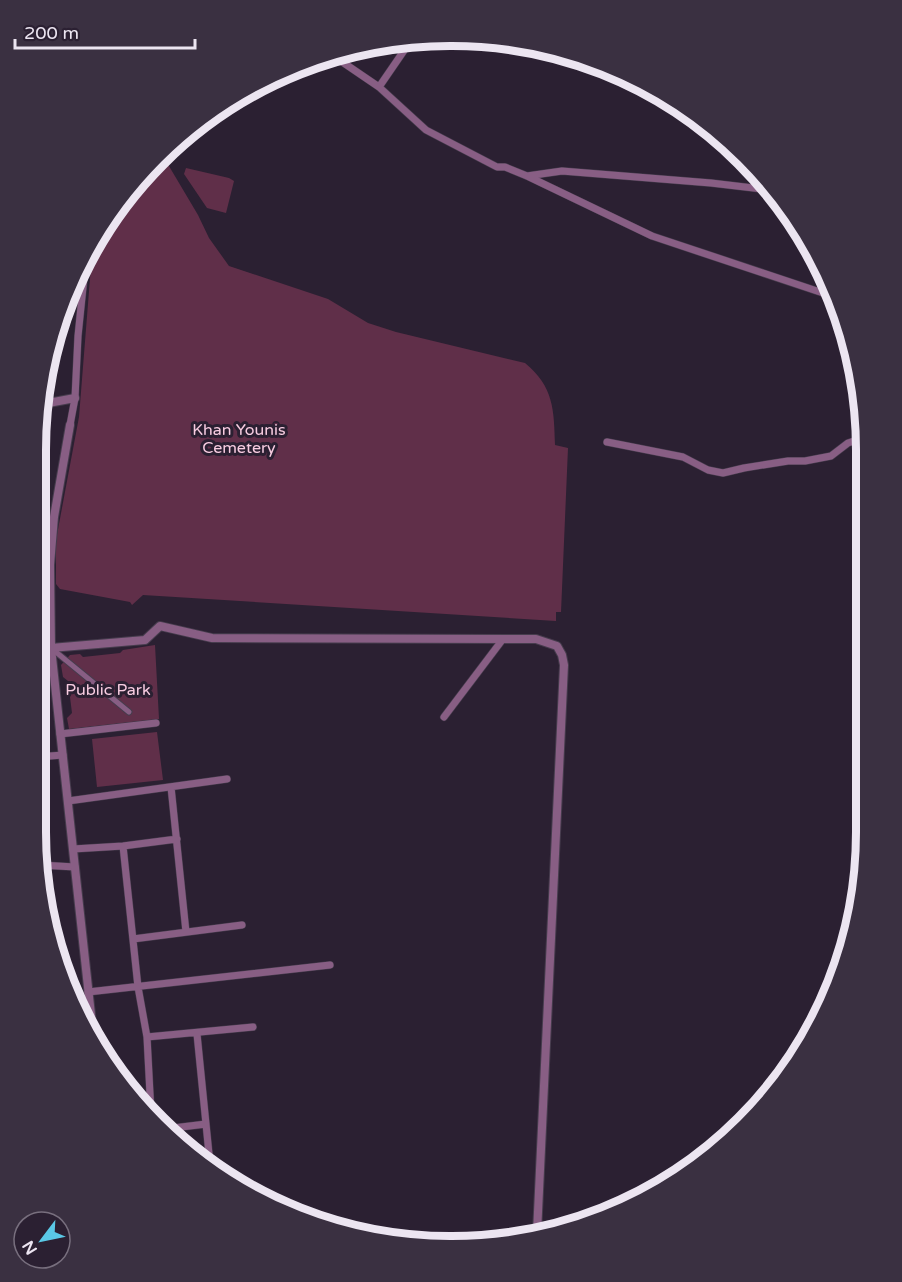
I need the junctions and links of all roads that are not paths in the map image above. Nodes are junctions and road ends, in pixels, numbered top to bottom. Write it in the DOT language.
graph roads {
  1 [pos="405,49"];
  2 [pos="341,61"];
  3 [pos="379,87"];
  4 [pos="527,176"];
  5 [pos="759,189"];
  6 [pos="84,282"];
  7 [pos="824,294"];
  8 [pos="75,398"];
  9 [pos="49,403"];
  10 [pos="70,425"];
  11 [pos="856,440"];
  12 [pos="607,442"];
  13 [pos="503,639"];
  14 [pos="46,648"];
  15 [pos="51,648"];
  16 [pos="129,712"];
  17 [pos="444,717"];
  18 [pos="156,723"];
  19 [pos="60,734"];
  20 [pos="63,755"];
  21 [pos="46,756"];
  22 [pos="227,779"];
  23 [pos="171,787"];
  24 [pos="68,801"];
  25 [pos="177,839"];
  26 [pos="123,846"];
  27 [pos="73,849"];
  28 [pos="48,865"];
  29 [pos="75,867"];
  30 [pos="242,925"];
  31 [pos="186,932"];
  32 [pos="133,939"];
  33 [pos="330,965"];
  34 [pos="138,987"];
  35 [pos="88,992"];
  36 [pos="91,1015"];
  37 [pos="253,1027"];
  38 [pos="197,1034"];
  39 [pos="147,1037"];
  40 [pos="150,1102"];
  41 [pos="206,1124"];
  42 [pos="176,1128"];
  43 [pos="209,1155"];
  44 [pos="537,1226"];
  1 -- 3 [label="street"];
  2 -- 3 [label="street"];
  3 -- 4 [label="street"];
  4 -- 5 [label="street"];
  4 -- 7 [label="street"];
  6 -- 8 [label="street"];
  8 -- 9 [label="street"];
  8 -- 10 [label="street"];
  10 -- 15 [label="street"];
  11 -- 12 [label="street"];
  13 -- 15 [label="street"];
  13 -- 17 [label="street"];
  13 -- 44 [label="street"];
  14 -- 15 [label="street"];
  15 -- 16 [label="street"];
  15 -- 19 [label="street"];
  18 -- 19 [label="street"];
  19 -- 20 [label="street"];
  20 -- 21 [label="street"];
  20 -- 24 [label="street"];
  22 -- 23 [label="street"];
  23 -- 24 [label="street"];
  23 -- 25 [label="street"];
  24 -- 27 [label="street"];
  25 -- 26 [label="street"];
  25 -- 31 [label="street"];
  26 -- 27 [label="street"];
  26 -- 32 [label="street"];
  27 -- 29 [label="street"];
  28 -- 29 [label="street"];
  29 -- 35 [label="street"];
  30 -- 31 [label="street"];
  31 -- 32 [label="street"];
  32 -- 34 [label="street"];
  33 -- 34 [label="street"];
  34 -- 35 [label="street"];
  34 -- 39 [label="street"];
  35 -- 36 [label="street"];
  37 -- 38 [label="street"];
  38 -- 39 [label="street"];
  38 -- 41 [label="street"];
  39 -- 40 [label="street"];
  41 -- 42 [label="street"];
  41 -- 43 [label="street"];
}
